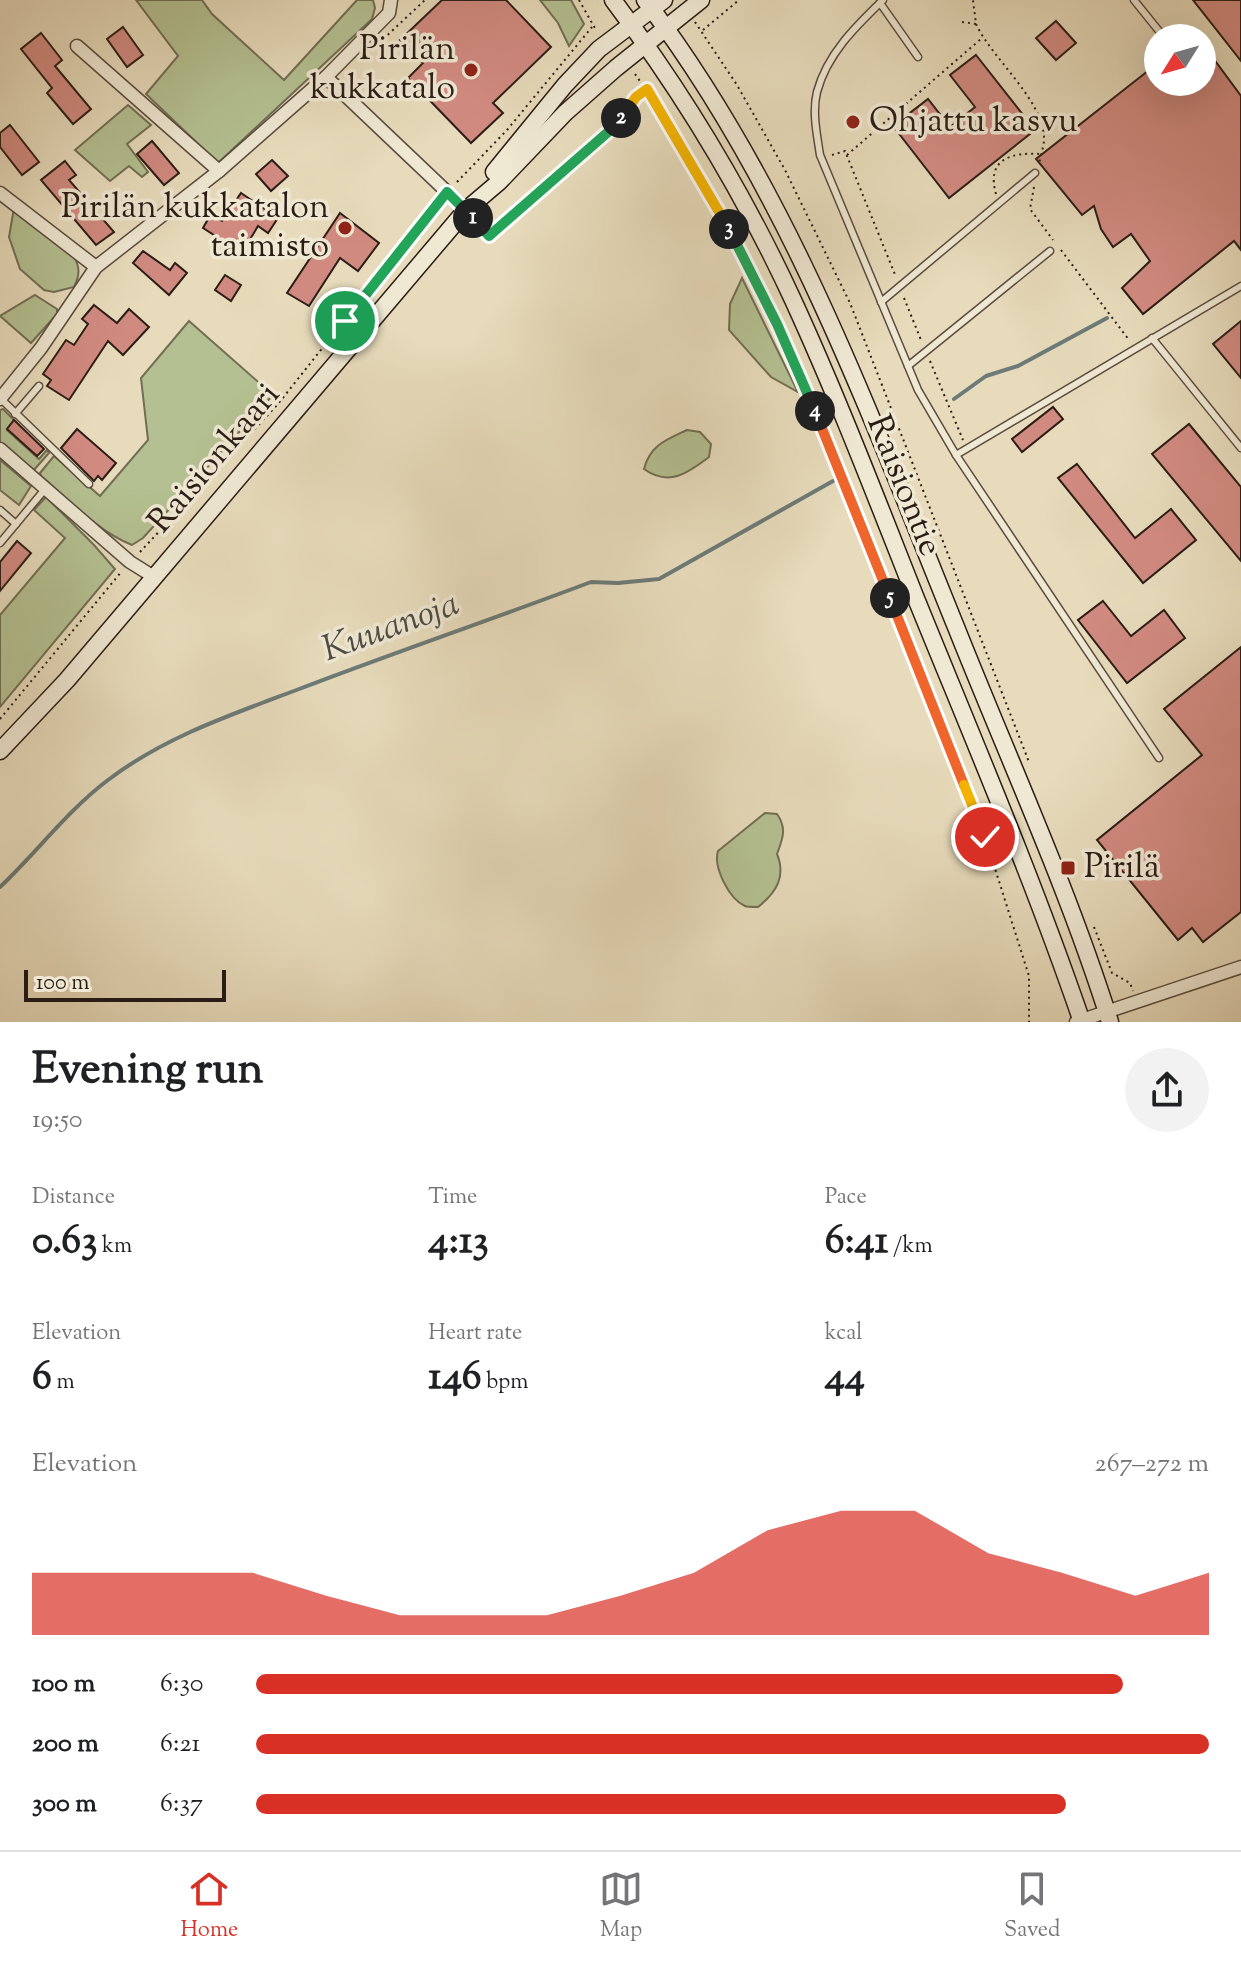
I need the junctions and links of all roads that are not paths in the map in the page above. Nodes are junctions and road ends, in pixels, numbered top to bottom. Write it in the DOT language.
graph roads {
  1 [pos="391,0"];
  2 [pos="613,0"];
  3 [pos="701,0"];
  4 [pos="1134,0"];
  5 [pos="882,1"];
  6 [pos="654,3"];
  7 [pos="631,24"];
  8 [pos="1153,24"];
  9 [pos="667,29"];
  10 [pos="646,44"];
  11 [pos="77,46"];
  12 [pos="918,57"];
  13 [pos="326,77"];
  14 [pos="627,122"];
  15 [pos="219,171"];
  16 [pos="1036,172"];
  17 [pos="0,193"];
  18 [pos="470,207"];
  19 [pos="1050,251"];
  20 [pos="96,267"];
  21 [pos="1241,286"];
  22 [pos="881,302"];
  23 [pos="1152,338"];
  24 [pos="908,366"];
  25 [pos="39,386"];
  26 [pos="0,398"];
  27 [pos="15,414"];
  28 [pos="1241,448"];
  29 [pos="0,449"];
  30 [pos="956,455"];
  31 [pos="89,484"];
  32 [pos="46,488"];
  33 [pos="0,510"];
  34 [pos="16,524"];
  35 [pos="0,543"];
  36 [pos="154,577"];
  37 [pos="0,751"];
  38 [pos="1159,758"];
  39 [pos="1241,967"];
  40 [pos="1108,1017"];
  41 [pos="1080,1021"];
  1 -- 13 [label="street"];
  2 -- 7 [label="main road, Raisiontie"];
  3 -- 9 [label="main road, Raisionkaari"];
  4 -- 8 [label="lane"];
  5 -- 12 [label="lane"];
  5 -- 22 [label="lane"];
  6 -- 7 [label="main road, Raisionkaari"];
  6 -- 9 [label="main road, Raisiontie"];
  7 -- 10 [label="main road, Raisiontie"];
  7 -- 18 [label="main road, Raisionkaari"];
  9 -- 10 [label="main road, Raisionkaari"];
  9 -- 40 [label="main road, Raisiontie"];
  10 -- 18 [label="main road, Raisionkaari"];
  10 -- 41 [label="main road, Raisiontie"];
  11 -- 15 [label="street"];
  13 -- 15 [label="street"];
  13 -- 18 [label="street"];
  14 -- 18 [label="lane"];
  15 -- 20 [label="street"];
  16 -- 22 [label="lane"];
  17 -- 20 [label="street"];
  18 -- 36 [label="main road, Raisionkaari"];
  19 -- 24 [label="lane"];
  20 -- 26 [label="street"];
  21 -- 23 [label="lane"];
  22 -- 24 [label="lane"];
  23 -- 28 [label="lane"];
  23 -- 30 [label="lane"];
  24 -- 30 [label="lane"];
  25 -- 27 [label="lane"];
  26 -- 27 [label="lane"];
  27 -- 31 [label="lane"];
  29 -- 32 [label="street"];
  30 -- 38 [label="lane"];
  32 -- 34 [label="lane"];
  32 -- 36 [label="street"];
  33 -- 34 [label="lane"];
  34 -- 35 [label="lane"];
  36 -- 37 [label="main road, Raisionkaari"];
  39 -- 40 [label="street"];
  40 -- 41 [label="street"];
}
